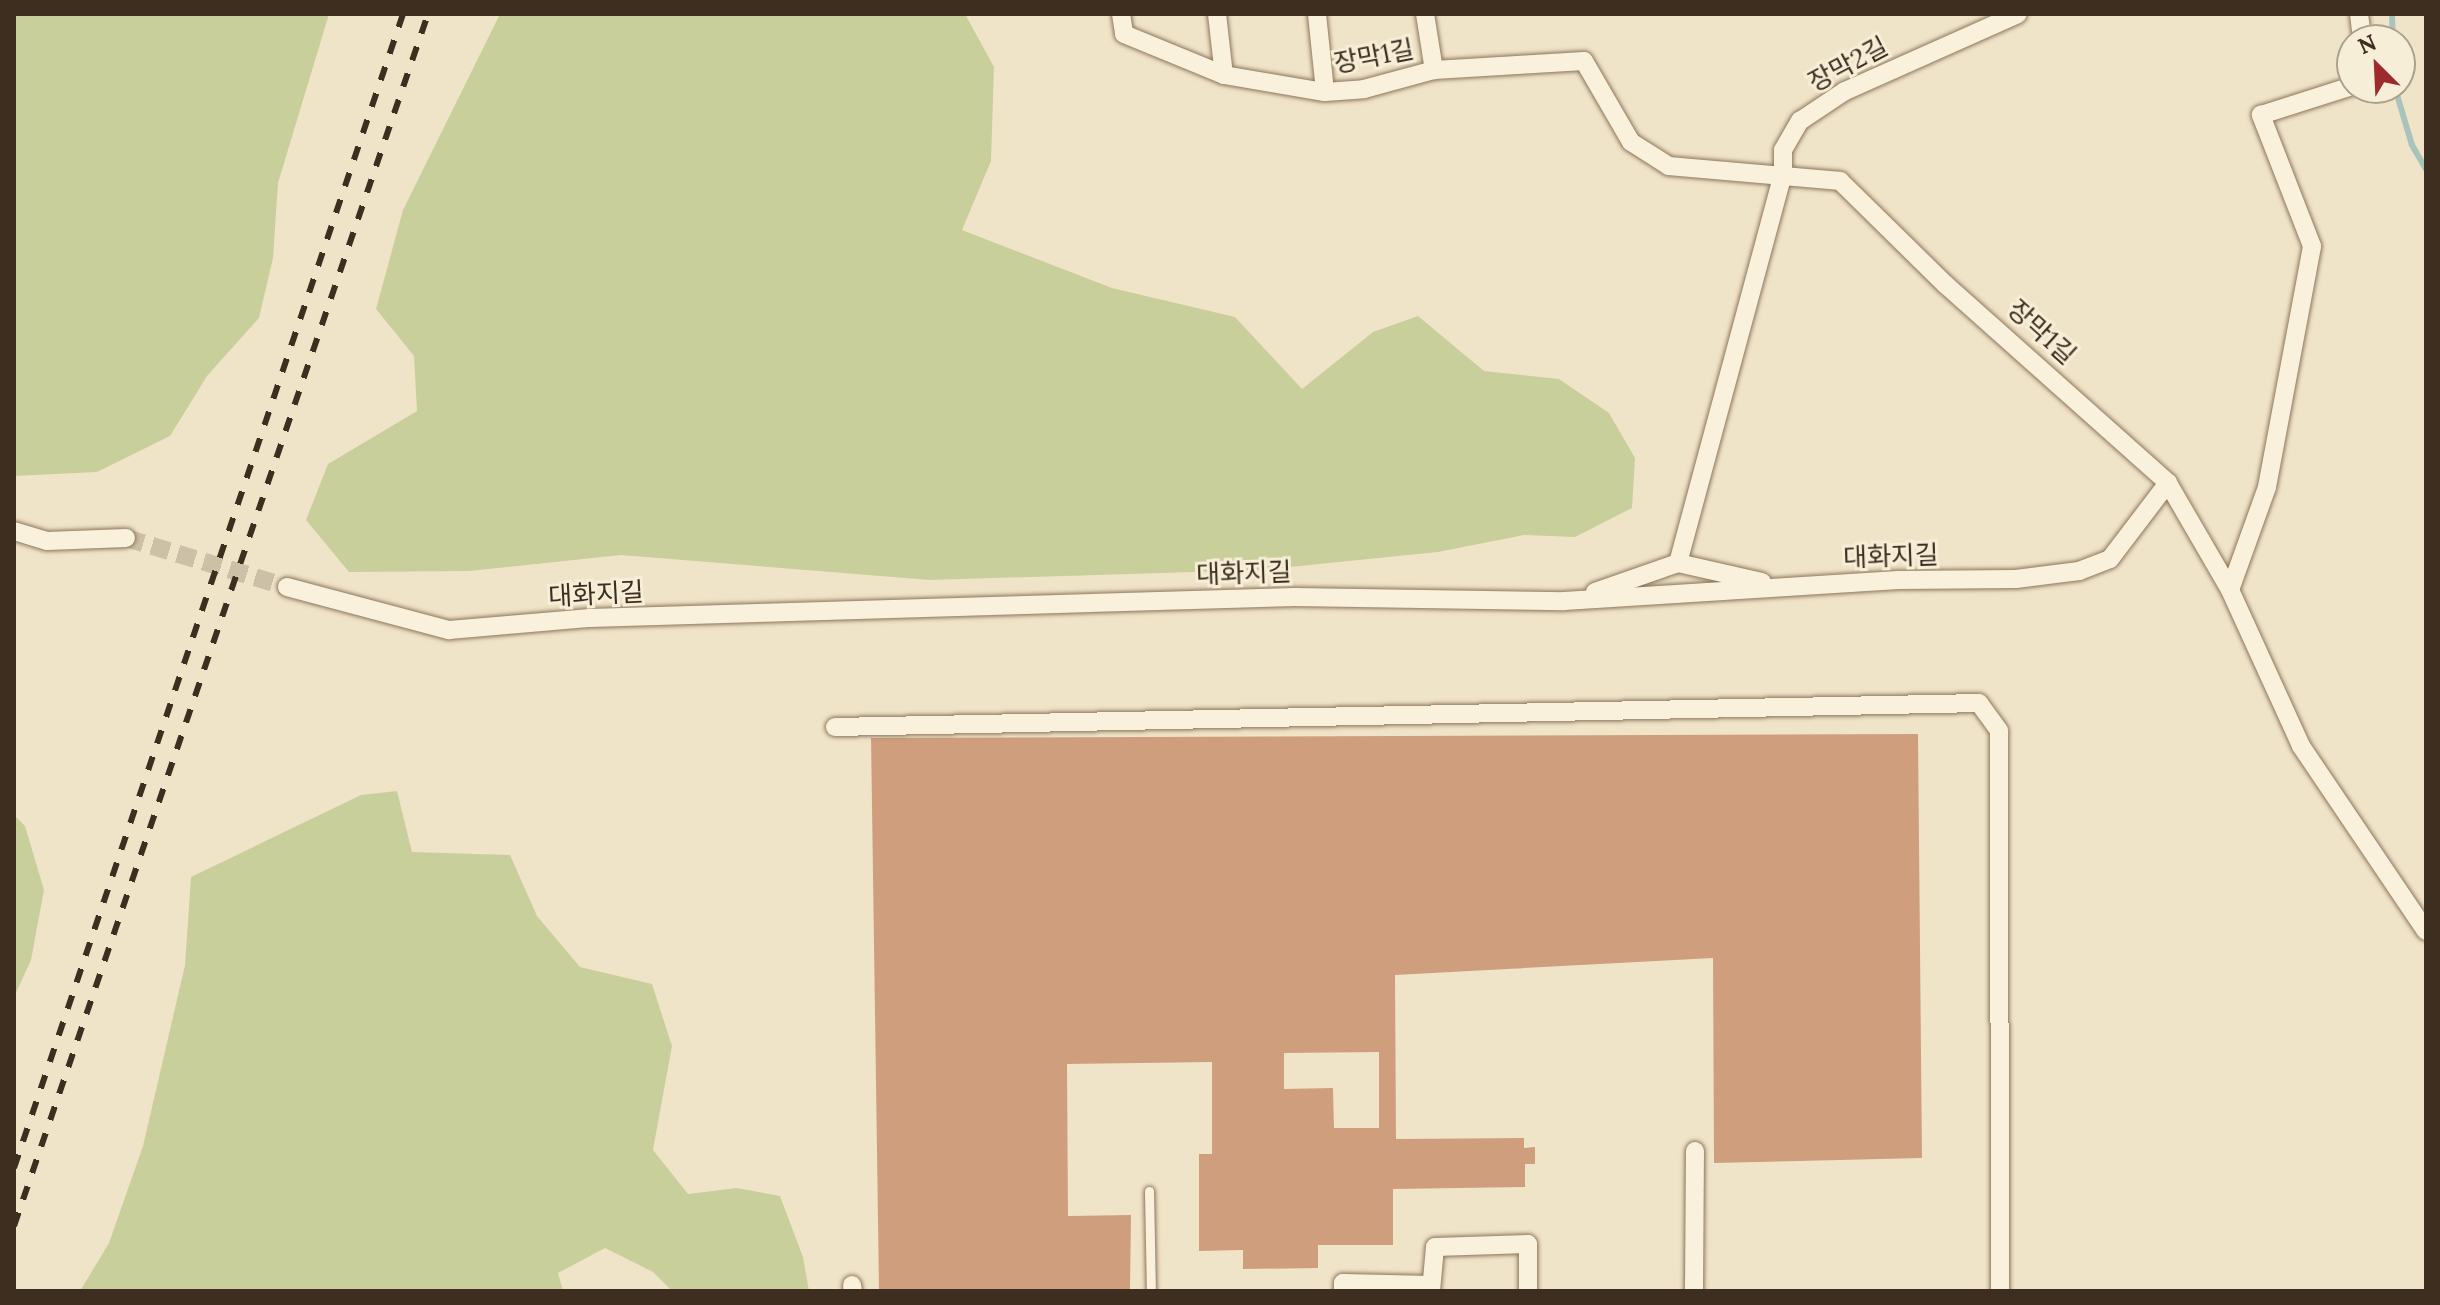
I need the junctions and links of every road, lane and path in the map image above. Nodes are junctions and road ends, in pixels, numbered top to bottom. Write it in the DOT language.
graph roads {
  1 [pos="1121,14"];
  2 [pos="1217,14"];
  3 [pos="1317,14"];
  4 [pos="2018,14"];
  5 [pos="1426,16"];
  6 [pos="1434,70"];
  7 [pos="1224,75"];
  8 [pos="2336,91"];
  9 [pos="1325,92"];
  10 [pos="1783,173"];
  11 [pos="2168,483"];
  12 [pos="14,531"];
  13 [pos="126,538"];
  14 [pos="1678,563"];
  15 [pos="287,587"];
  16 [pos="1780,587"];
  17 [pos="2230,590"];
  18 [pos="1564,601"];
  19 [pos="835,727"];
  20 [pos="2426,931"];
  21 [pos="1695,1151"];
  22 [pos="1149,1191"];
  23 [pos="1431,1288"];
  24 [pos="1151,1291"];
  25 [pos="1343,1291"];
  26 [pos="1528,1291"];
  27 [pos="1694,1291"];
  28 [pos="2000,1291"];
  1 -- 7 [label="street, 장막1길"];
  2 -- 7 [label="street"];
  3 -- 9 [label="street, 장막1길"];
  4 -- 10 [label="street, 장막2길"];
  5 -- 6 [label="street, 장막1길"];
  6 -- 9 [label="street, 장막1길"];
  6 -- 10 [label="street, 장막1길"];
  7 -- 9 [label="street, 장막1길"];
  8 -- 17 [label="street"];
  10 -- 11 [label="street, 장막1길"];
  10 -- 14 [label="street, 장막2길"];
  11 -- 16 [label="street, 대화지길"];
  11 -- 17 [label="street, 장막1길"];
  12 -- 13 [label="street"];
  14 -- 16 [label="street"];
  14 -- 18 [label="street"];
  15 -- 18 [label="street, 대화지길"];
  16 -- 18 [label="street, 대화지길"];
  17 -- 20 [label="street, 장막1길"];
  19 -- 28 [label="street"];
  21 -- 27 [label="street"];
  22 -- 24 [label="lane"];
  23 -- 25 [label="street"];
  23 -- 26 [label="street"];
}
